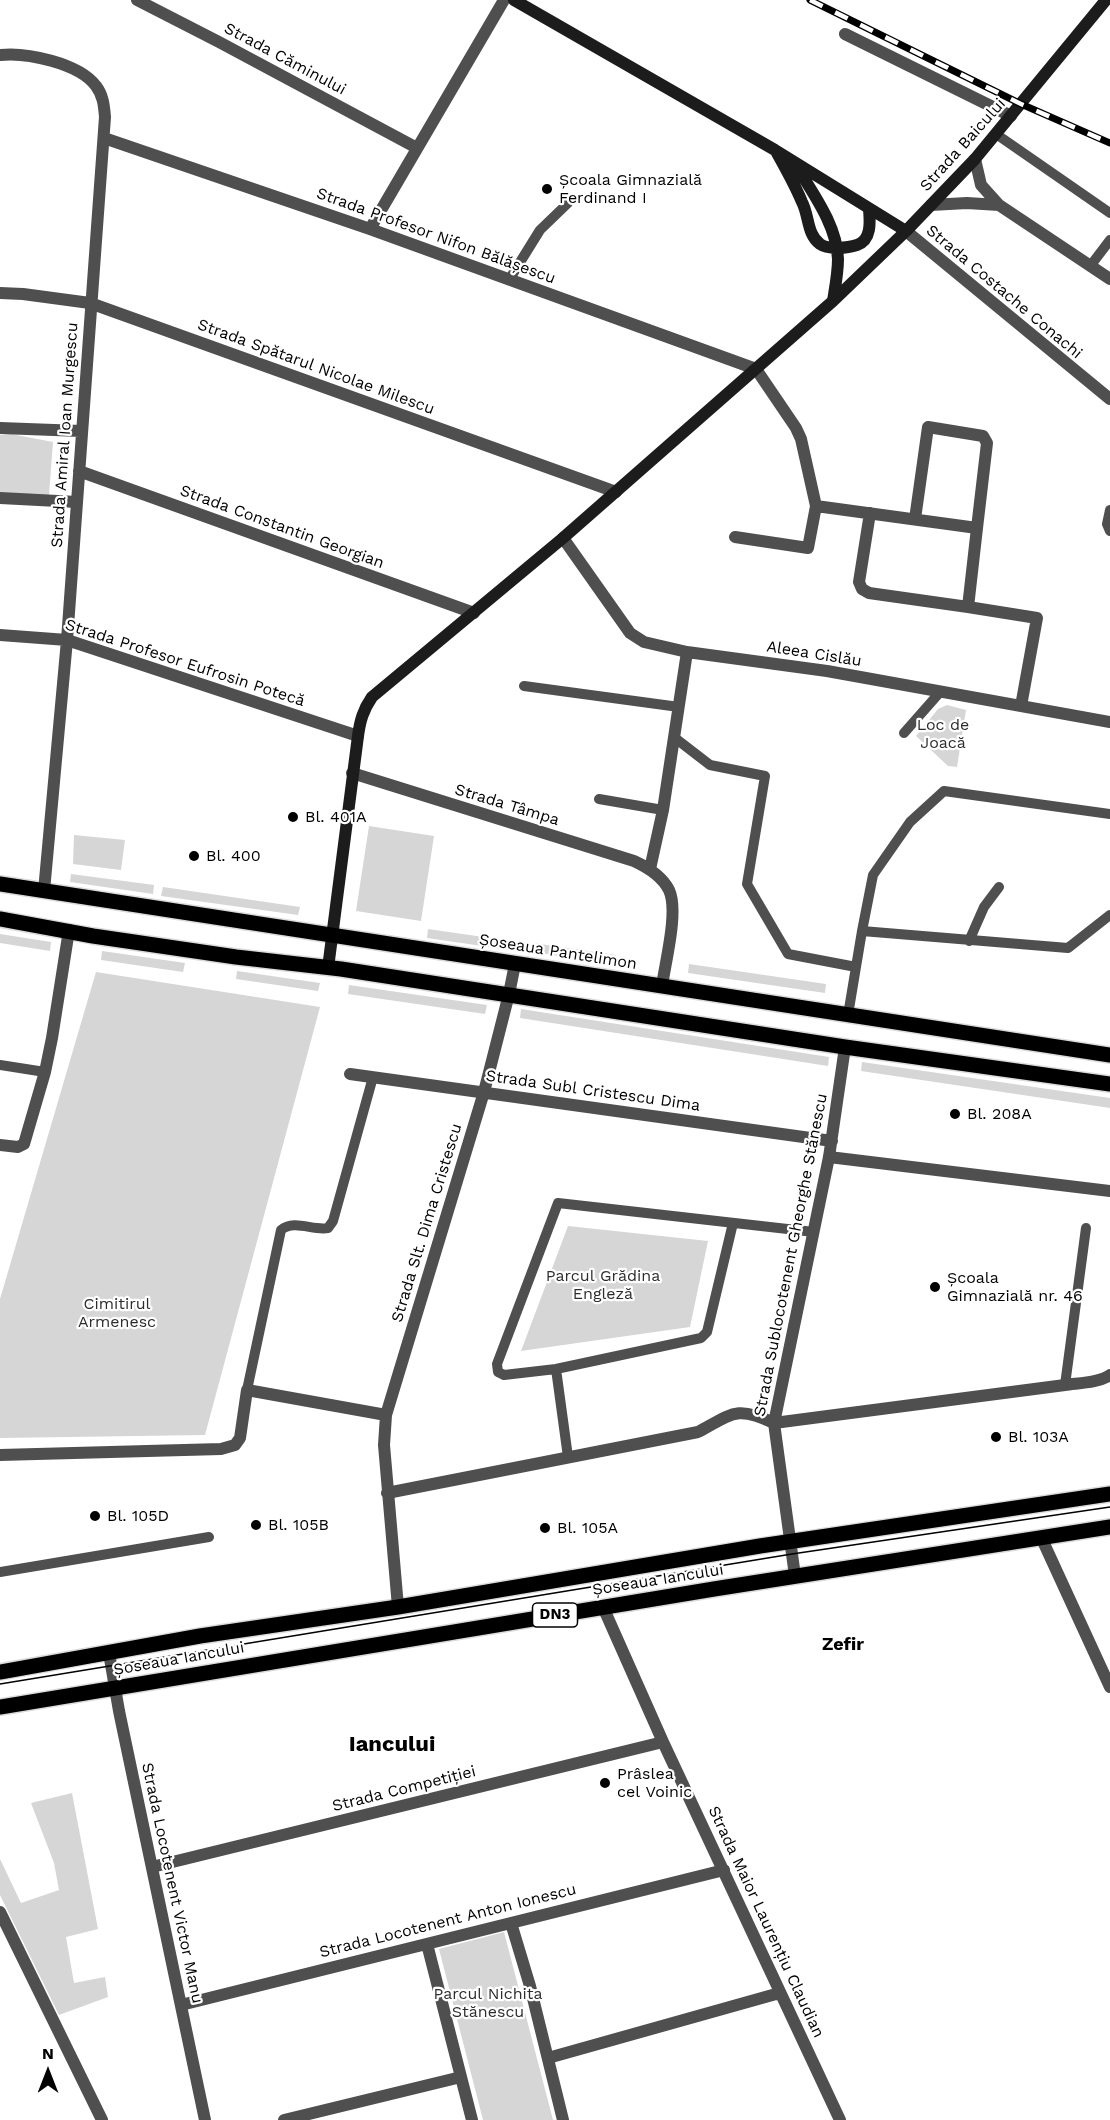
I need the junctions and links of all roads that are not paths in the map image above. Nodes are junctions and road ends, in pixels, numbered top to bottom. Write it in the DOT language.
graph roads {
  1 [pos="137,0"];
  2 [pos="504,0"];
  3 [pos="514,0"];
  4 [pos="1105,2"];
  5 [pos="845,34"];
  6 [pos="0,55"];
  7 [pos="1011,116"];
  8 [pos="996,134"];
  9 [pos="104,138"];
  10 [pos="417,148"];
  11 [pos="775,150"];
  12 [pos="975,159"];
  13 [pos="795,164"];
  14 [pos="568,203"];
  15 [pos="931,205"];
  16 [pos="999,205"];
  17 [pos="869,209"];
  18 [pos="1110,213"];
  19 [pos="369,229"];
  20 [pos="906,231"];
  21 [pos="1110,240"];
  22 [pos="837,247"];
  23 [pos="1091,265"];
  24 [pos="1110,279"];
  25 [pos="509,280"];
  26 [pos="0,293"];
  27 [pos="833,301"];
  28 [pos="90,303"];
  29 [pos="756,369"];
  30 [pos="1110,399"];
  31 [pos="0,428"];
  32 [pos="81,431"];
  33 [pos="79,471"];
  34 [pos="616,492"];
  35 [pos="0,498"];
  36 [pos="76,502"];
  37 [pos="816,506"];
  38 [pos="1110,510"];
  39 [pos="870,513"];
  40 [pos="915,519"];
  41 [pos="977,528"];
  42 [pos="1110,531"];
  43 [pos="735,537"];
  44 [pos="563,538"];
  45 [pos="968,607"];
  46 [pos="474,613"];
  47 [pos="0,635"];
  48 [pos="67,640"];
  49 [pos="687,652"];
  50 [pos="524,686"];
  51 [pos="941,691"];
  52 [pos="1021,706"];
  53 [pos="679,707"];
  54 [pos="1110,722"];
  55 [pos="904,733"];
  56 [pos="358,736"];
  57 [pos="675,738"];
  58 [pos="352,773"];
  59 [pos="599,799"];
  60 [pos="663,810"];
  61 [pos="1110,814"];
  62 [pos="651,869"];
  63 [pos="0,884"];
  64 [pos="999,887"];
  65 [pos="44,891"];
  66 [pos="1110,915"];
  67 [pos="0,919"];
  68 [pos="69,930"];
  69 [pos="862,931"];
  70 [pos="332,936"];
  71 [pos="969,941"];
  72 [pos="515,964"];
  73 [pos="856,967"];
  74 [pos="328,968"];
  75 [pos="662,987"];
  76 [pos="509,994"];
  77 [pos="848,1015"];
  78 [pos="845,1047"];
  79 [pos="1110,1055"];
  80 [pos="0,1065"];
  81 [pos="45,1072"];
  82 [pos="350,1074"];
  83 [pos="373,1077"];
  84 [pos="1110,1084"];
  85 [pos="484,1092"];
  86 [pos="832,1141"];
  87 [pos="0,1145"];
  88 [pos="829,1157"];
  89 [pos="1110,1191"];
  90 [pos="733,1223"];
  91 [pos="1086,1228"];
  92 [pos="814,1232"];
  93 [pos="556,1369"];
  94 [pos="1110,1375"];
  95 [pos="1065,1385"];
  96 [pos="247,1390"];
  97 [pos="386,1415"];
  98 [pos="774,1423"];
  99 [pos="0,1455"];
  100 [pos="568,1457"];
  101 [pos="387,1493"];
  102 [pos="1110,1494"];
  103 [pos="1110,1527"];
  104 [pos="209,1537"];
  105 [pos="1041,1537"];
  106 [pos="791,1541"];
  107 [pos="0,1572"];
  108 [pos="795,1576"];
  109 [pos="398,1607"];
  110 [pos="603,1607"];
  111 [pos="109,1653"];
  112 [pos="0,1672"];
  113 [pos="1110,1687"];
  114 [pos="115,1688"];
  115 [pos="0,1707"];
  116 [pos="663,1742"];
  117 [pos="152,1867"];
  118 [pos="724,1870"];
  119 [pos="0,1912"];
  120 [pos="511,1923"];
  121 [pos="427,1944"];
  122 [pos="781,1995"];
  123 [pos="181,2005"];
  124 [pos="548,2058"];
  125 [pos="461,2077"];
  126 [pos="102,2120"];
  127 [pos="205,2120"];
  128 [pos="284,2120"];
  129 [pos="472,2120"];
  130 [pos="563,2120"];
  131 [pos="840,2120"];
  1 -- 10 [label="street, Strada Căminului"];
  2 -- 10 [label="street"];
  3 -- 11 [label="main road"];
  4 -- 7 [label="main road, Strada Baicului"];
  5 -- 7 [label="street"];
  6 -- 9 [label="street, Strada Amiral Ioan Murgescu"];
  7 -- 8 [label="main road, Strada Baicului"];
  8 -- 12 [label="main road, Strada Baicului"];
  8 -- 18 [label="lane"];
  9 -- 19 [label="street, Strada Profesor Nifon Bălășescu"];
  9 -- 28 [label="street, Strada Amiral Ioan Murgescu"];
  10 -- 19 [label="street"];
  11 -- 13 [label="main road"];
  11 -- 22 [label="main road"];
  12 -- 15 [label="main road, Strada Baicului"];
  12 -- 16 [label="street"];
  13 -- 17 [label="main road"];
  13 -- 22 [label="main road"];
  14 -- 25 [label="lane"];
  15 -- 16 [label="street"];
  15 -- 20 [label="main road, Strada Baicului"];
  16 -- 23 [label="street"];
  17 -- 20 [label="main road"];
  17 -- 22 [label="main road"];
  19 -- 25 [label="street, Strada Profesor Nifon Bălășescu"];
  20 -- 27 [label="main road, Strada Baicului"];
  20 -- 30 [label="street, Strada Costache Conachi"];
  21 -- 23 [label="lane"];
  22 -- 27 [label="main road"];
  23 -- 24 [label="street"];
  25 -- 29 [label="street, Strada Profesor Nifon Bălășescu"];
  26 -- 28 [label="street, Strada Spătarul Nicolae Milescu"];
  27 -- 29 [label="main road, Strada Baicului"];
  28 -- 32 [label="street, Strada Amiral Ioan Murgescu"];
  28 -- 34 [label="street, Strada Spătarul Nicolae Milescu"];
  29 -- 34 [label="main road, Strada Baicului"];
  29 -- 37 [label="street"];
  31 -- 32 [label="street"];
  32 -- 33 [label="street, Strada Amiral Ioan Murgescu"];
  33 -- 36 [label="street, Strada Amiral Ioan Murgescu"];
  33 -- 46 [label="street, Strada Constantin Georgian"];
  34 -- 44 [label="main road, Strada Baicului"];
  35 -- 36 [label="street"];
  36 -- 48 [label="street, Strada Amiral Ioan Murgescu"];
  37 -- 39 [label="street"];
  37 -- 43 [label="street"];
  38 -- 42 [label="lane"];
  39 -- 40 [label="street"];
  39 -- 45 [label="street"];
  40 -- 41 [label="street"];
  40 -- 41 [label="street"];
  41 -- 45 [label="street"];
  44 -- 46 [label="main road, Strada Baicului"];
  44 -- 49 [label="street, Aleea Cislău"];
  45 -- 52 [label="street"];
  46 -- 56 [label="main road, Strada Baicului"];
  47 -- 48 [label="street, Strada Profesor Eufrosin Potecă"];
  48 -- 56 [label="street, Strada Profesor Eufrosin Potecă"];
  48 -- 65 [label="street, Strada Amiral Ioan Murgescu"];
  49 -- 51 [label="street, Aleea Cislău"];
  49 -- 53 [label="street"];
  50 -- 53 [label="lane"];
  51 -- 52 [label="street, Aleea Cislău"];
  51 -- 55 [label="lane"];
  52 -- 54 [label="street, Aleea Cislău"];
  53 -- 57 [label="street"];
  56 -- 58 [label="main road, Strada Baicului"];
  57 -- 60 [label="street"];
  57 -- 73 [label="lane"];
  58 -- 62 [label="street, Strada Tâmpa"];
  58 -- 70 [label="main road, Strada Baicului"];
  59 -- 60 [label="lane"];
  60 -- 62 [label="street"];
  61 -- 69 [label="lane"];
  62 -- 75 [label="street, Strada Tâmpa"];
  63 -- 65 [label="main road, Șoseaua Pantelimon"];
  64 -- 71 [label="lane"];
  65 -- 70 [label="main road, Șoseaua Pantelimon"];
  66 -- 71 [label="lane"];
  67 -- 68 [label="main road"];
  68 -- 74 [label="main road"];
  68 -- 81 [label="street"];
  69 -- 71 [label="lane"];
  69 -- 73 [label="lane"];
  70 -- 72 [label="main road, Șoseaua Pantelimon"];
  70 -- 74 [label="main road"];
  72 -- 75 [label="main road, Șoseaua Pantelimon"];
  72 -- 76 [label="street, Strada Slt. Dima Cristescu"];
  73 -- 77 [label="lane"];
  74 -- 76 [label="main road"];
  75 -- 77 [label="main road, Șoseaua Pantelimon"];
  76 -- 78 [label="main road"];
  76 -- 85 [label="street, Strada Slt. Dima Cristescu"];
  77 -- 79 [label="main road, Șoseaua Pantelimon"];
  78 -- 84 [label="main road"];
  78 -- 86 [label="street, Strada Sublocotenent Gheorghe Stănescu"];
  80 -- 81 [label="lane"];
  81 -- 87 [label="street"];
  82 -- 83 [label="street, Strada Subl Cristescu Dima"];
  83 -- 85 [label="street, Strada Subl Cristescu Dima"];
  83 -- 96 [label="lane"];
  85 -- 86 [label="street, Strada Subl Cristescu Dima"];
  85 -- 97 [label="street, Strada Slt. Dima Cristescu"];
  86 -- 88 [label="street, Strada Sublocotenent Gheorghe Stănescu"];
  88 -- 89 [label="street"];
  88 -- 92 [label="street, Strada Sublocotenent Gheorghe Stănescu"];
  90 -- 92 [label="lane"];
  90 -- 93 [label="lane"];
  90 -- 93 [label="lane"];
  91 -- 95 [label="lane"];
  92 -- 98 [label="street, Strada Sublocotenent Gheorghe Stănescu"];
  93 -- 100 [label="lane"];
  94 -- 95 [label="street"];
  95 -- 98 [label="street"];
  96 -- 97 [label="street"];
  96 -- 99 [label="street"];
  97 -- 101 [label="street, Strada Slt. Dima Cristescu"];
  98 -- 100 [label="street"];
  98 -- 106 [label="street, Strada Sublocotenent Gheorghe Stănescu"];
  100 -- 101 [label="street"];
  101 -- 109 [label="street, Strada Slt. Dima Cristescu"];
  102 -- 106 [label="main road, Șoseaua Iancului / DN3"];
  103 -- 105 [label="main road, Șoseaua Iancului / DN3"];
  104 -- 107 [label="lane"];
  105 -- 108 [label="main road, Șoseaua Iancului / DN3"];
  105 -- 113 [label="street"];
  106 -- 108 [label="street, Strada Sublocotenent Gheorghe Stănescu"];
  106 -- 109 [label="main road, Șoseaua Iancului / DN3"];
  108 -- 110 [label="main road, Șoseaua Iancului / DN3"];
  109 -- 111 [label="main road, Șoseaua Iancului / DN3"];
  110 -- 114 [label="main road, Șoseaua Iancului / DN3"];
  110 -- 116 [label="street, Strada Maior Laurențiu Claudian"];
  111 -- 112 [label="main road, Șoseaua Iancului / DN3"];
  111 -- 114 [label="street, Strada Locotenent Victor Manu"];
  114 -- 115 [label="main road, Șoseaua Iancului / DN3"];
  114 -- 117 [label="street, Strada Locotenent Victor Manu"];
  116 -- 117 [label="street, Strada Competiției"];
  116 -- 118 [label="street, Strada Maior Laurențiu Claudian"];
  117 -- 123 [label="street, Strada Locotenent Victor Manu"];
  118 -- 120 [label="street, Strada Locotenent Anton Ionescu"];
  118 -- 122 [label="street, Strada Maior Laurențiu Claudian"];
  119 -- 126 [label="street"];
  120 -- 121 [label="street, Strada Locotenent Anton Ionescu"];
  120 -- 124 [label="street"];
  121 -- 123 [label="street, Strada Locotenent Anton Ionescu"];
  121 -- 125 [label="street"];
  122 -- 124 [label="street"];
  122 -- 131 [label="street, Strada Maior Laurențiu Claudian"];
  123 -- 127 [label="street, Strada Locotenent Victor Manu"];
  124 -- 130 [label="street"];
  125 -- 128 [label="street"];
  125 -- 129 [label="street"];
}
